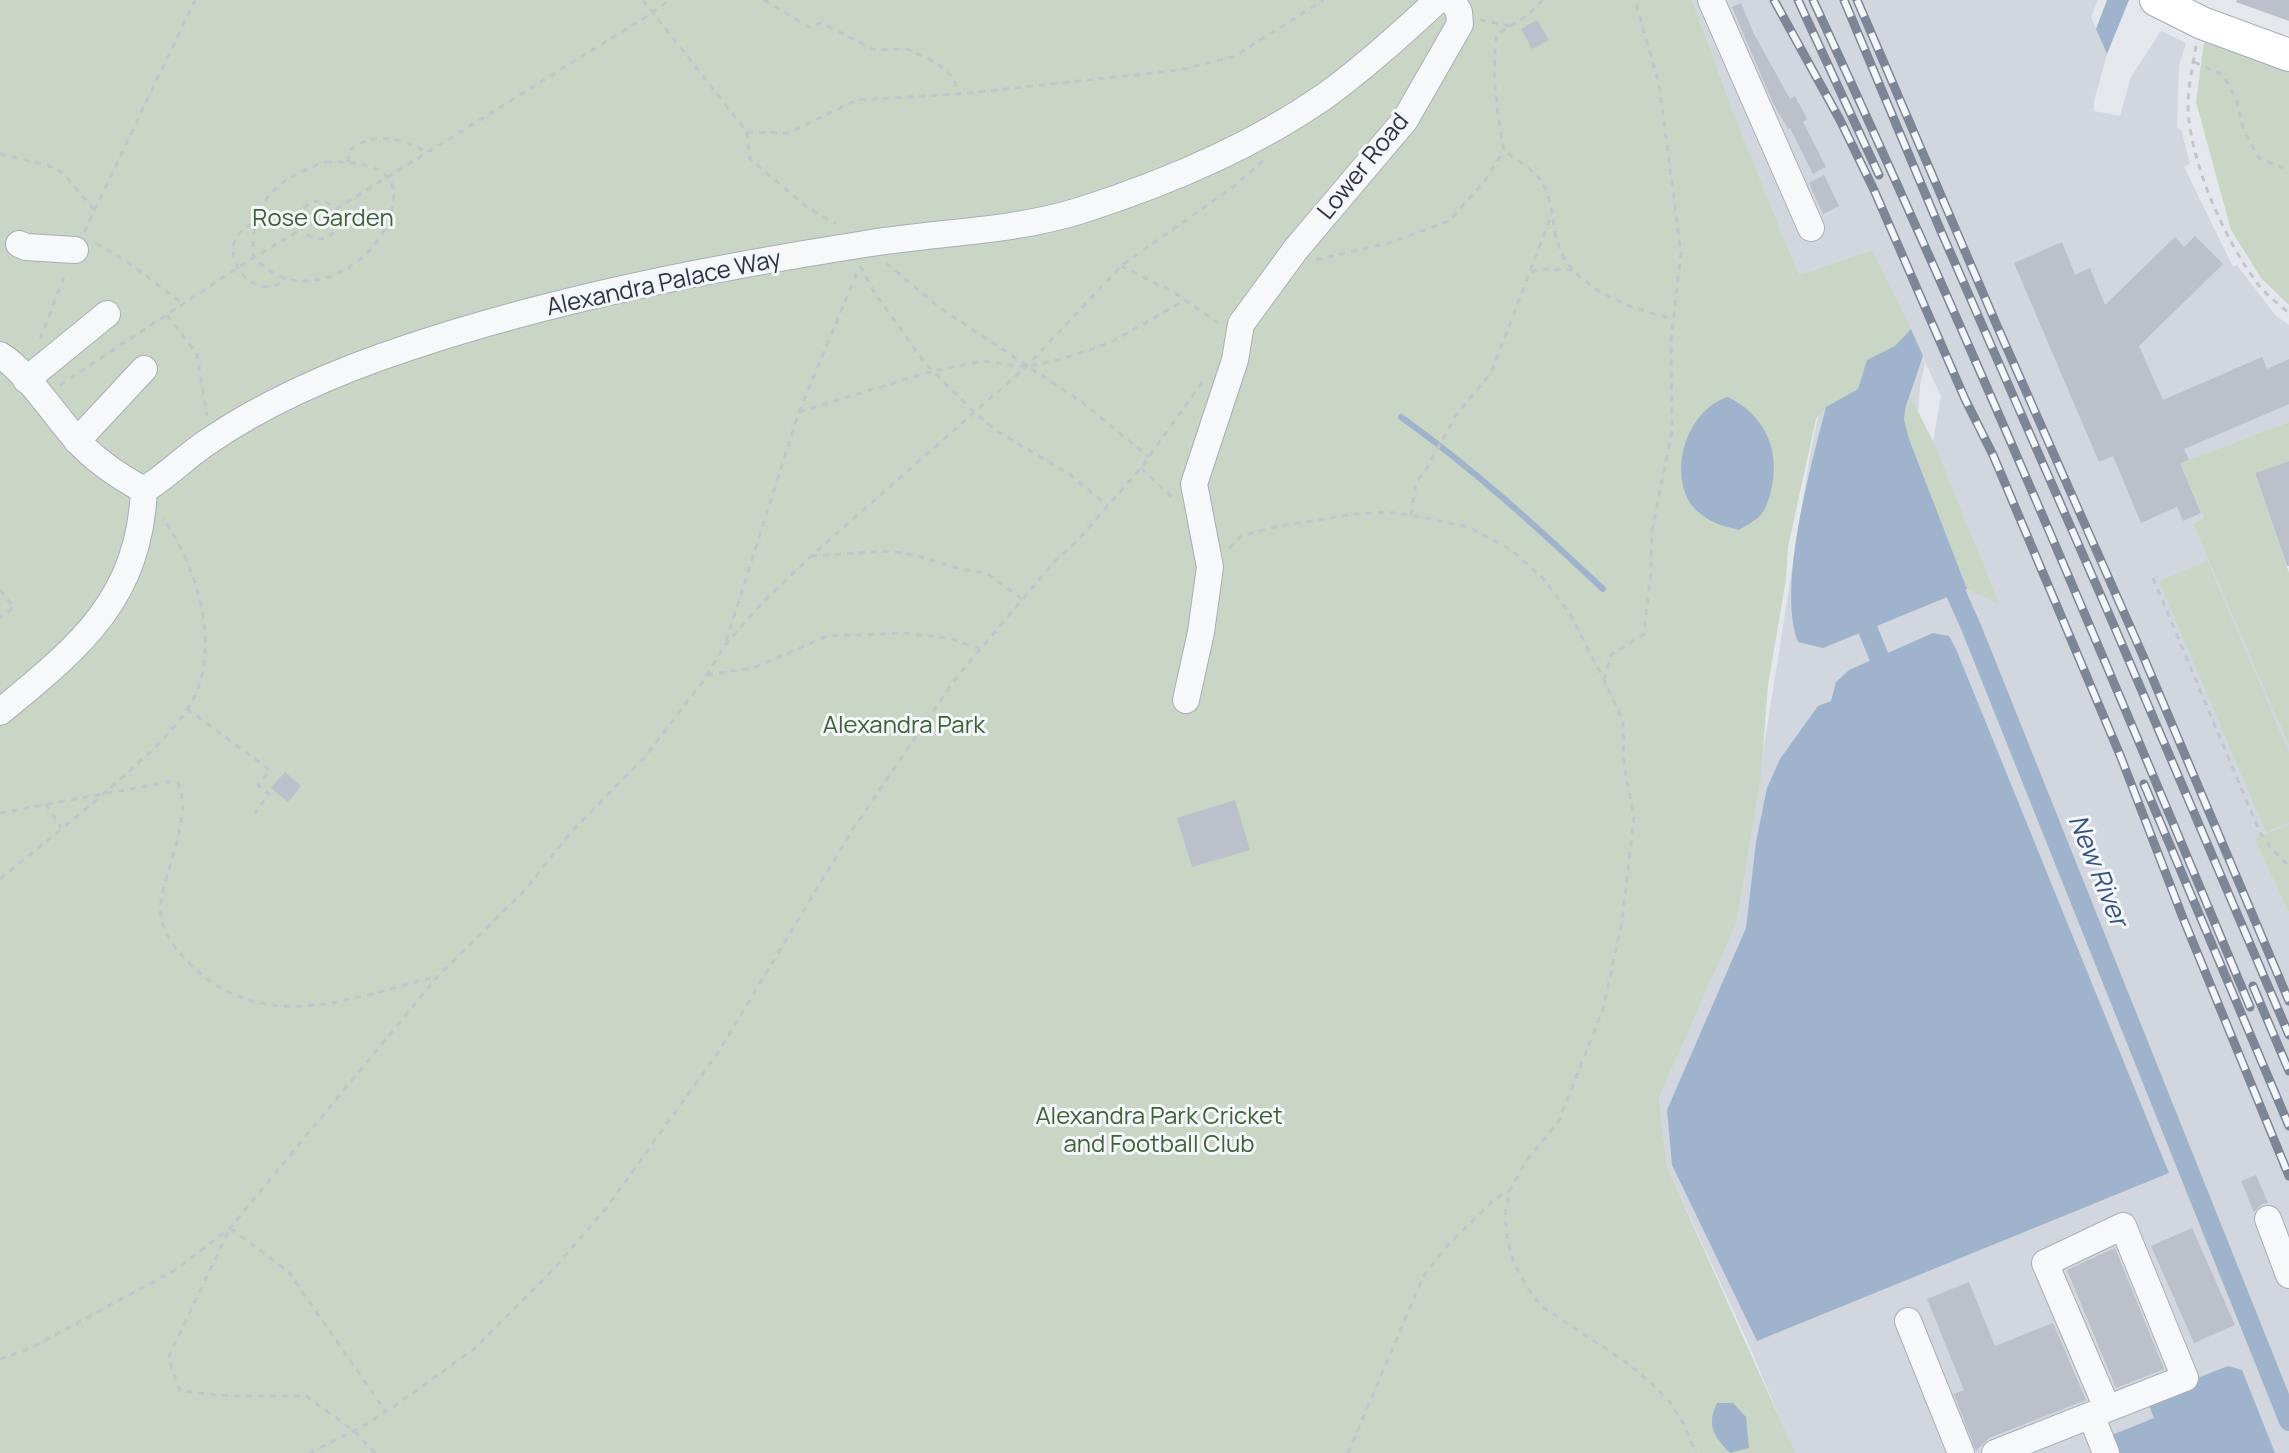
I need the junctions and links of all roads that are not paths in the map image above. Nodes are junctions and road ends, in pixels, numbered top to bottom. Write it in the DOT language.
graph roads {
  1 [pos="1438,0"];
  2 [pos="1452,0"];
  3 [pos="1711,0"];
  4 [pos="2156,0"];
  5 [pos="2192,19"];
  6 [pos="2289,55"];
  7 [pos="1811,228"];
  8 [pos="79,243"];
  9 [pos="19,244"];
  10 [pos="107,314"];
  11 [pos="144,369"];
  12 [pos="21,376"];
  13 [pos="77,441"];
  14 [pos="144,490"];
  15 [pos="1186,700"];
  16 [pos="0,712"];
  17 [pos="2268,1219"];
  18 [pos="2289,1275"];
  19 [pos="1908,1321"];
  20 [pos="2099,1430"];
  21 [pos="1961,1453"];
  22 [pos="1995,1453"];
  1 -- 14 [label="street, Alexandra Palace Way"];
  2 -- 15 [label="street, Lower Road"];
  3 -- 7 [label="street"];
  4 -- 5 [label="main road"];
  5 -- 6 [label="main road"];
  8 -- 9 [label="street"];
  10 -- 12 [label="street"];
  11 -- 13 [label="street"];
  12 -- 13 [label="street"];
  13 -- 14 [label="street"];
  14 -- 16 [label="street"];
  17 -- 18 [label="street"];
  19 -- 21 [label="street"];
  20 -- 20 [label="street"];
  20 -- 22 [label="street"];
}
